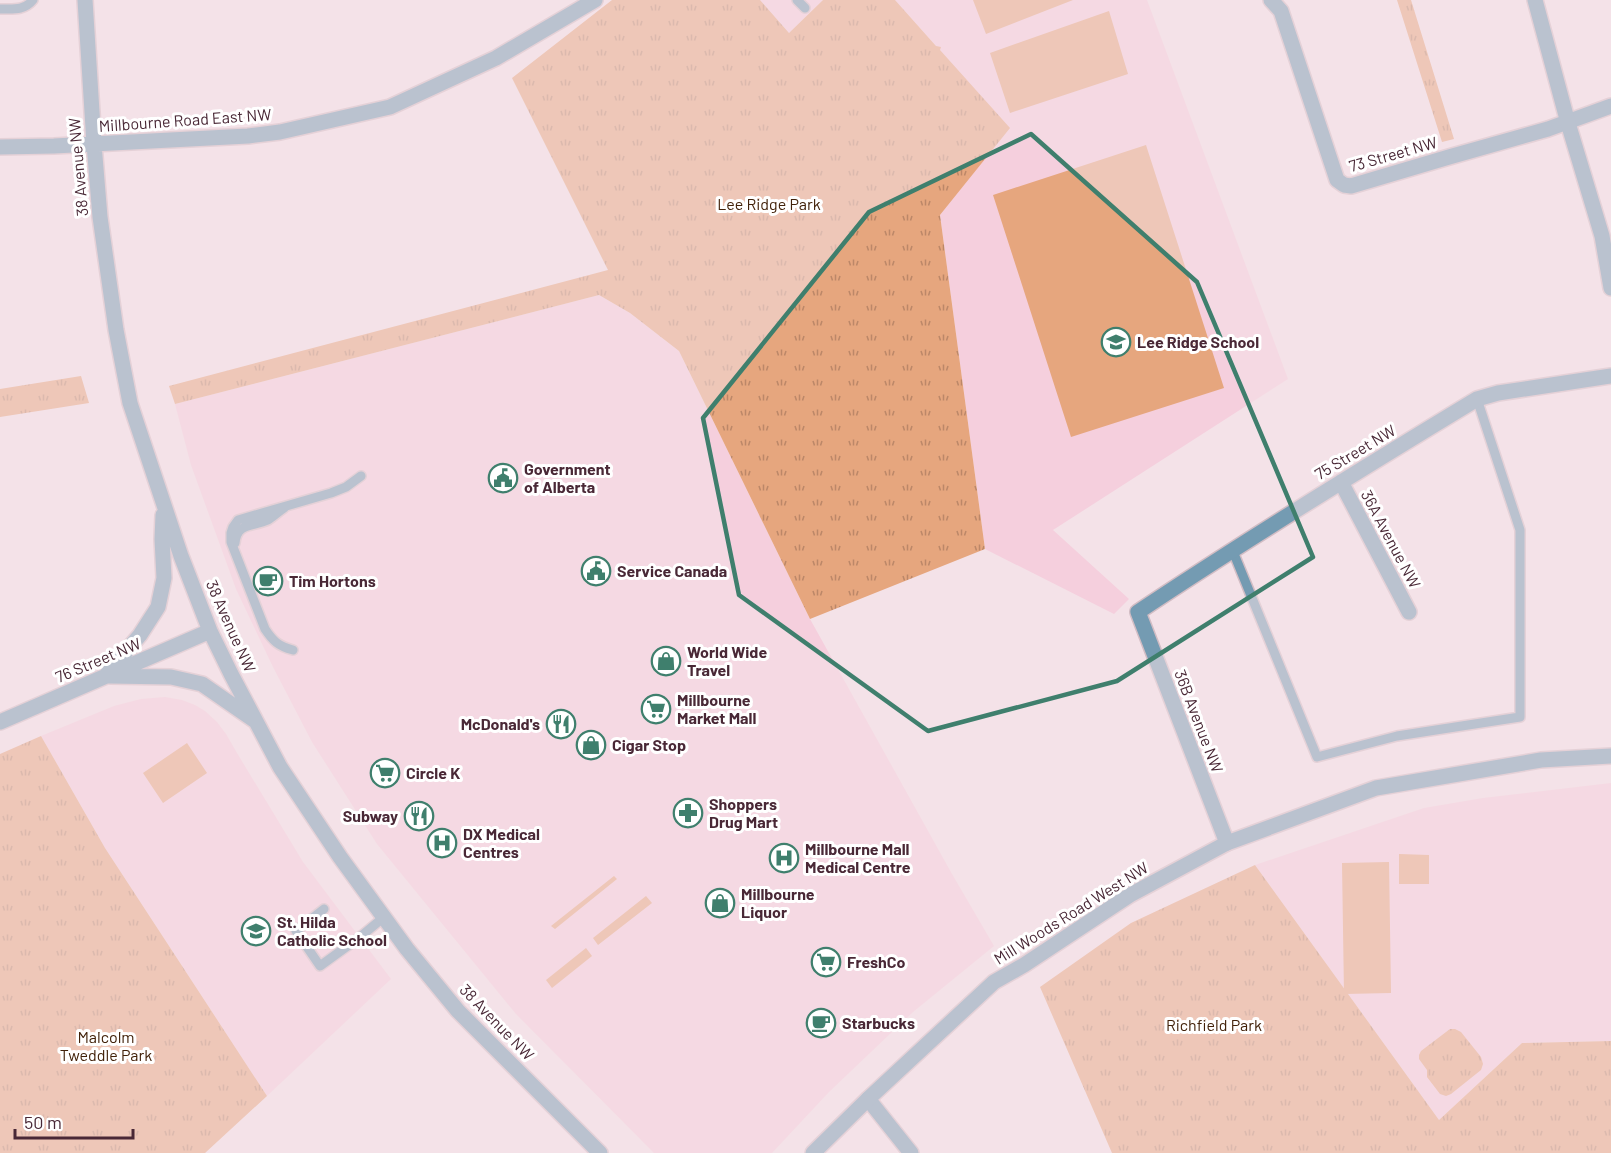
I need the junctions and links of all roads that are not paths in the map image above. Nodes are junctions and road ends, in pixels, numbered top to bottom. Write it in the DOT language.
graph roads {
  1 [pos="33,0"];
  2 [pos="85,0"];
  3 [pos="595,0"];
  4 [pos="797,0"];
  5 [pos="1271,0"];
  6 [pos="1535,0"];
  7 [pos="805,8"];
  8 [pos="0,9"];
  9 [pos="1611,106"];
  10 [pos="1568,123"];
  11 [pos="94,144"];
  12 [pos="0,147"];
  13 [pos="1611,288"];
  14 [pos="1611,376"];
  15 [pos="1477,399"];
  16 [pos="361,476"];
  17 [pos="1341,482"];
  18 [pos="164,507"];
  19 [pos="1232,549"];
  20 [pos="1138,612"];
  21 [pos="1410,612"];
  22 [pos="210,631"];
  23 [pos="292,650"];
  24 [pos="105,676"];
  25 [pos="0,722"];
  26 [pos="257,722"];
  27 [pos="1611,756"];
  28 [pos="1227,843"];
  29 [pos="324,909"];
  30 [pos="384,917"];
  31 [pos="868,1099"];
  32 [pos="600,1153"];
  33 [pos="813,1153"];
  34 [pos="911,1153"];
  1 -- 8 [label="lane"];
  2 -- 11 [label="street, 38 Avenue NW"];
  3 -- 11 [label="street, Millbourne Road East NW"];
  4 -- 7 [label="lane"];
  5 -- 10 [label="street, 73 Street NW"];
  6 -- 10 [label="street"];
  9 -- 10 [label="street, 73 Street NW"];
  10 -- 13 [label="street"];
  11 -- 12 [label="street, Millbourne Road East NW"];
  11 -- 18 [label="street, 38 Avenue NW"];
  14 -- 15 [label="street, 75 Street NW"];
  15 -- 17 [label="street, 75 Street NW"];
  15 -- 19 [label="lane"];
  16 -- 23 [label="lane"];
  17 -- 19 [label="street, 75 Street NW"];
  17 -- 21 [label="street, 36A Avenue NW"];
  18 -- 22 [label="street, 38 Avenue NW"];
  18 -- 24 [label="street"];
  19 -- 20 [label="street, 75 Street NW"];
  20 -- 28 [label="street, 36B Avenue NW"];
  22 -- 24 [label="street, 76 Street NW"];
  22 -- 26 [label="street, 38 Avenue NW"];
  24 -- 25 [label="street, 76 Street NW"];
  24 -- 26 [label="street"];
  26 -- 30 [label="street, 38 Avenue NW"];
  27 -- 28 [label="street, Mill Woods Road West NW"];
  28 -- 31 [label="street, Mill Woods Road West NW"];
  29 -- 30 [label="lane"];
  30 -- 32 [label="street, 38 Avenue NW"];
  31 -- 33 [label="street, Mill Woods Road West NW"];
  31 -- 34 [label="street"];
}
